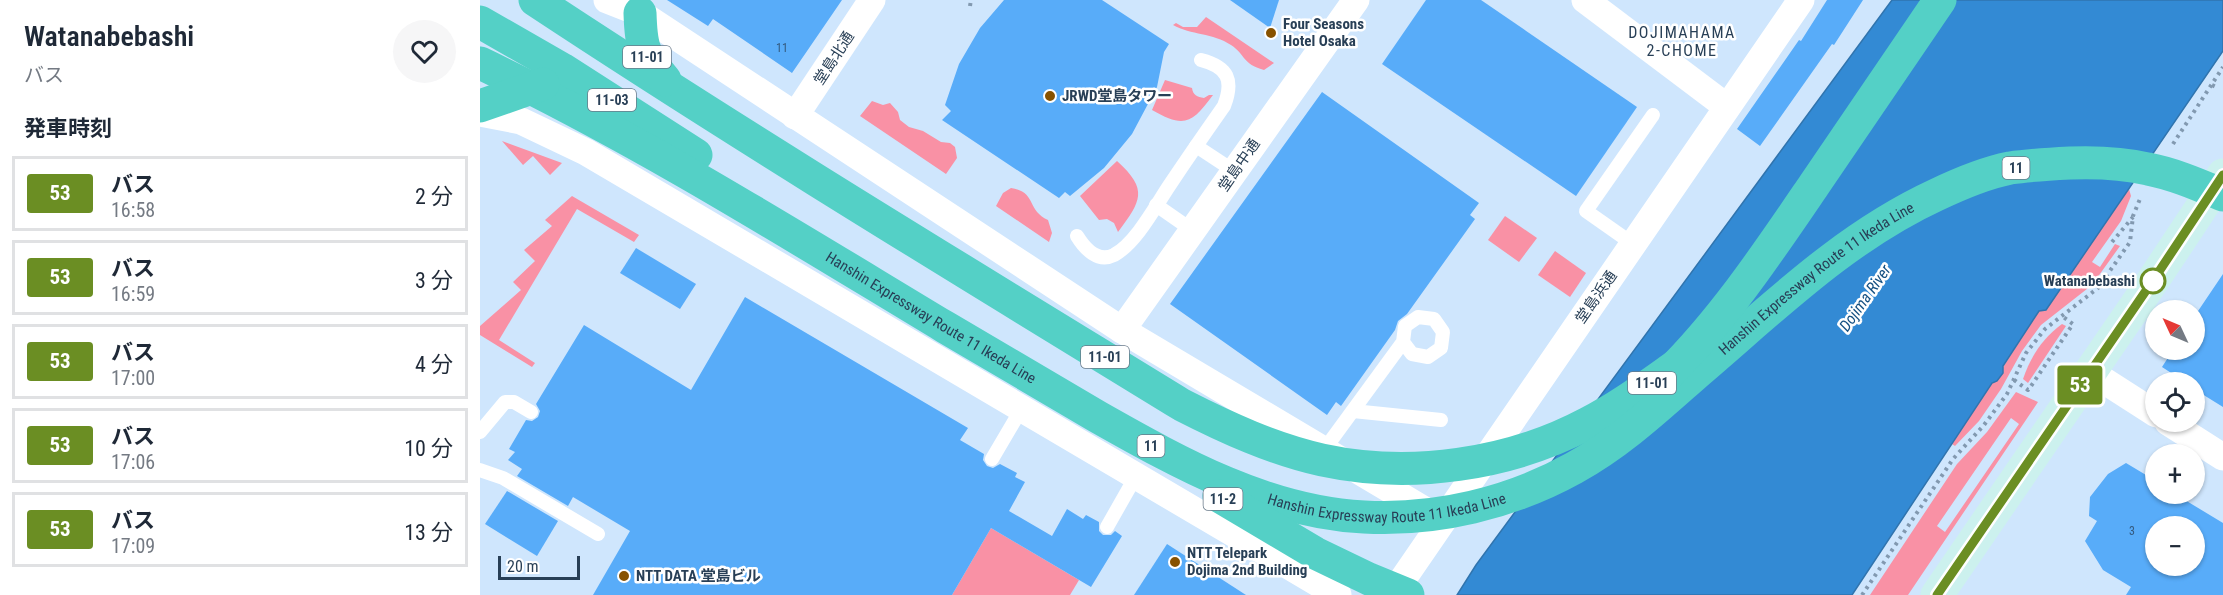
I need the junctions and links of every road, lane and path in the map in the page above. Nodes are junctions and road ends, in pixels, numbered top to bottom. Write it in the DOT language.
graph roads {
  1 [pos="535,0"];
  2 [pos="607,0"];
  3 [pos="872,0"];
  4 [pos="1356,0"];
  5 [pos="1585,0"];
  6 [pos="1801,0"];
  7 [pos="1940,0"];
  8 [pos="642,7"];
  9 [pos="480,22"];
  10 [pos="480,43"];
  11 [pos="1201,60"];
  12 [pos="480,63"];
  13 [pos="2223,67"];
  14 [pos="2212,85"];
  15 [pos="2218,88"];
  16 [pos="675,93"];
  17 [pos="480,106"];
  18 [pos="1727,108"];
  19 [pos="480,113"];
  20 [pos="1653,115"];
  21 [pos="795,116"];
  22 [pos="1196,146"];
  23 [pos="2168,152"];
  24 [pos="1234,171"];
  25 [pos="2223,175"];
  26 [pos="736,191"];
  27 [pos="2142,191"];
  28 [pos="2223,195"];
  29 [pos="1156,205"];
  30 [pos="2133,216"];
  31 [pos="1192,230"];
  32 [pos="1077,236"];
  33 [pos="2112,242"];
  34 [pos="1633,244"];
  35 [pos="1827,261"];
  36 [pos="2062,316"];
  37 [pos="1122,330"];
  38 [pos="1403,342"];
  39 [pos="2089,371"];
  40 [pos="2014,380"];
  41 [pos="1047,387"];
  42 [pos="2145,407"];
  43 [pos="1022,408"];
  44 [pos="1353,411"];
  45 [pos="531,412"];
  46 [pos="1441,420"];
  47 [pos="480,432"];
  48 [pos="2184,432"];
  49 [pos="1324,450"];
  50 [pos="2223,457"];
  51 [pos="992,459"];
  52 [pos="480,470"];
  53 [pos="1136,476"];
  54 [pos="1442,520"];
  55 [pos="1107,527"];
  56 [pos="598,534"];
  57 [pos="1338,595"];
  58 [pos="1392,595"];
  59 [pos="1408,595"];
  60 [pos="1862,595"];
  61 [pos="1936,595"];
  1 -- 16 [label="highway, 11-01"];
  2 -- 8 [label="street"];
  3 -- 21 [label="street, 堂島北通"];
  4 -- 24 [label="street, 堂島中通"];
  5 -- 18 [label="street"];
  6 -- 18 [label="street, 堂島浜通"];
  7 -- 26 [label="highway, Hanshin Expressway Route 11 Ikeda Line / 11"];
  8 -- 16 [label="highway, 11-01"];
  8 -- 21 [label="street"];
  9 -- 26 [label="highway, 11-03"];
  10 -- 26 [label="highway, 11-03"];
  11 -- 22 [label="lane"];
  12 -- 26 [label="highway, Hanshin Expressway Route 11 Ikeda Line / 11"];
  13 -- 14 [label="path"];
  14 -- 15 [label="path"];
  14 -- 23 [label="path"];
  16 -- 17 [label="highway, 11-01"];
  16 -- 35 [label="highway, 11-01"];
  18 -- 34 [label="street, 堂島浜通"];
  19 -- 43 [label="street"];
  20 -- 34 [label="lane"];
  21 -- 37 [label="street"];
  22 -- 24 [label="lane"];
  22 -- 29 [label="lane"];
  24 -- 31 [label="street, 堂島中通"];
  25 -- 39 [label="street"];
  26 -- 41 [label="highway, Hanshin Expressway Route 11 Ikeda Line / 11"];
  27 -- 30 [label="path"];
  28 -- 35 [label="highway, Hanshin Expressway Route 11 Ikeda Line / 11"];
  29 -- 31 [label="lane"];
  29 -- 32 [label="lane"];
  30 -- 33 [label="path"];
  30 -- 36 [label="path"];
  31 -- 37 [label="street, 堂島中通"];
  34 -- 54 [label="street, 堂島浜通"];
  35 -- 41 [label="highway, Hanshin Expressway Route 11 Ikeda Line / 11"];
  36 -- 40 [label="path"];
  36 -- 40 [label="path"];
  37 -- 49 [label="street"];
  38 -- 44 [label="lane"];
  39 -- 42 [label="street"];
  39 -- 61 [label="street"];
  40 -- 60 [label="path"];
  41 -- 59 [label="highway, 11-2"];
  43 -- 51 [label="lane"];
  43 -- 53 [label="street"];
  44 -- 46 [label="lane"];
  44 -- 49 [label="lane"];
  45 -- 47 [label="lane"];
  48 -- 50 [label="street"];
  49 -- 54 [label="street"];
  52 -- 56 [label="lane"];
  53 -- 55 [label="lane"];
  53 -- 57 [label="street"];
  54 -- 58 [label="street, 堂島浜通"];
}
